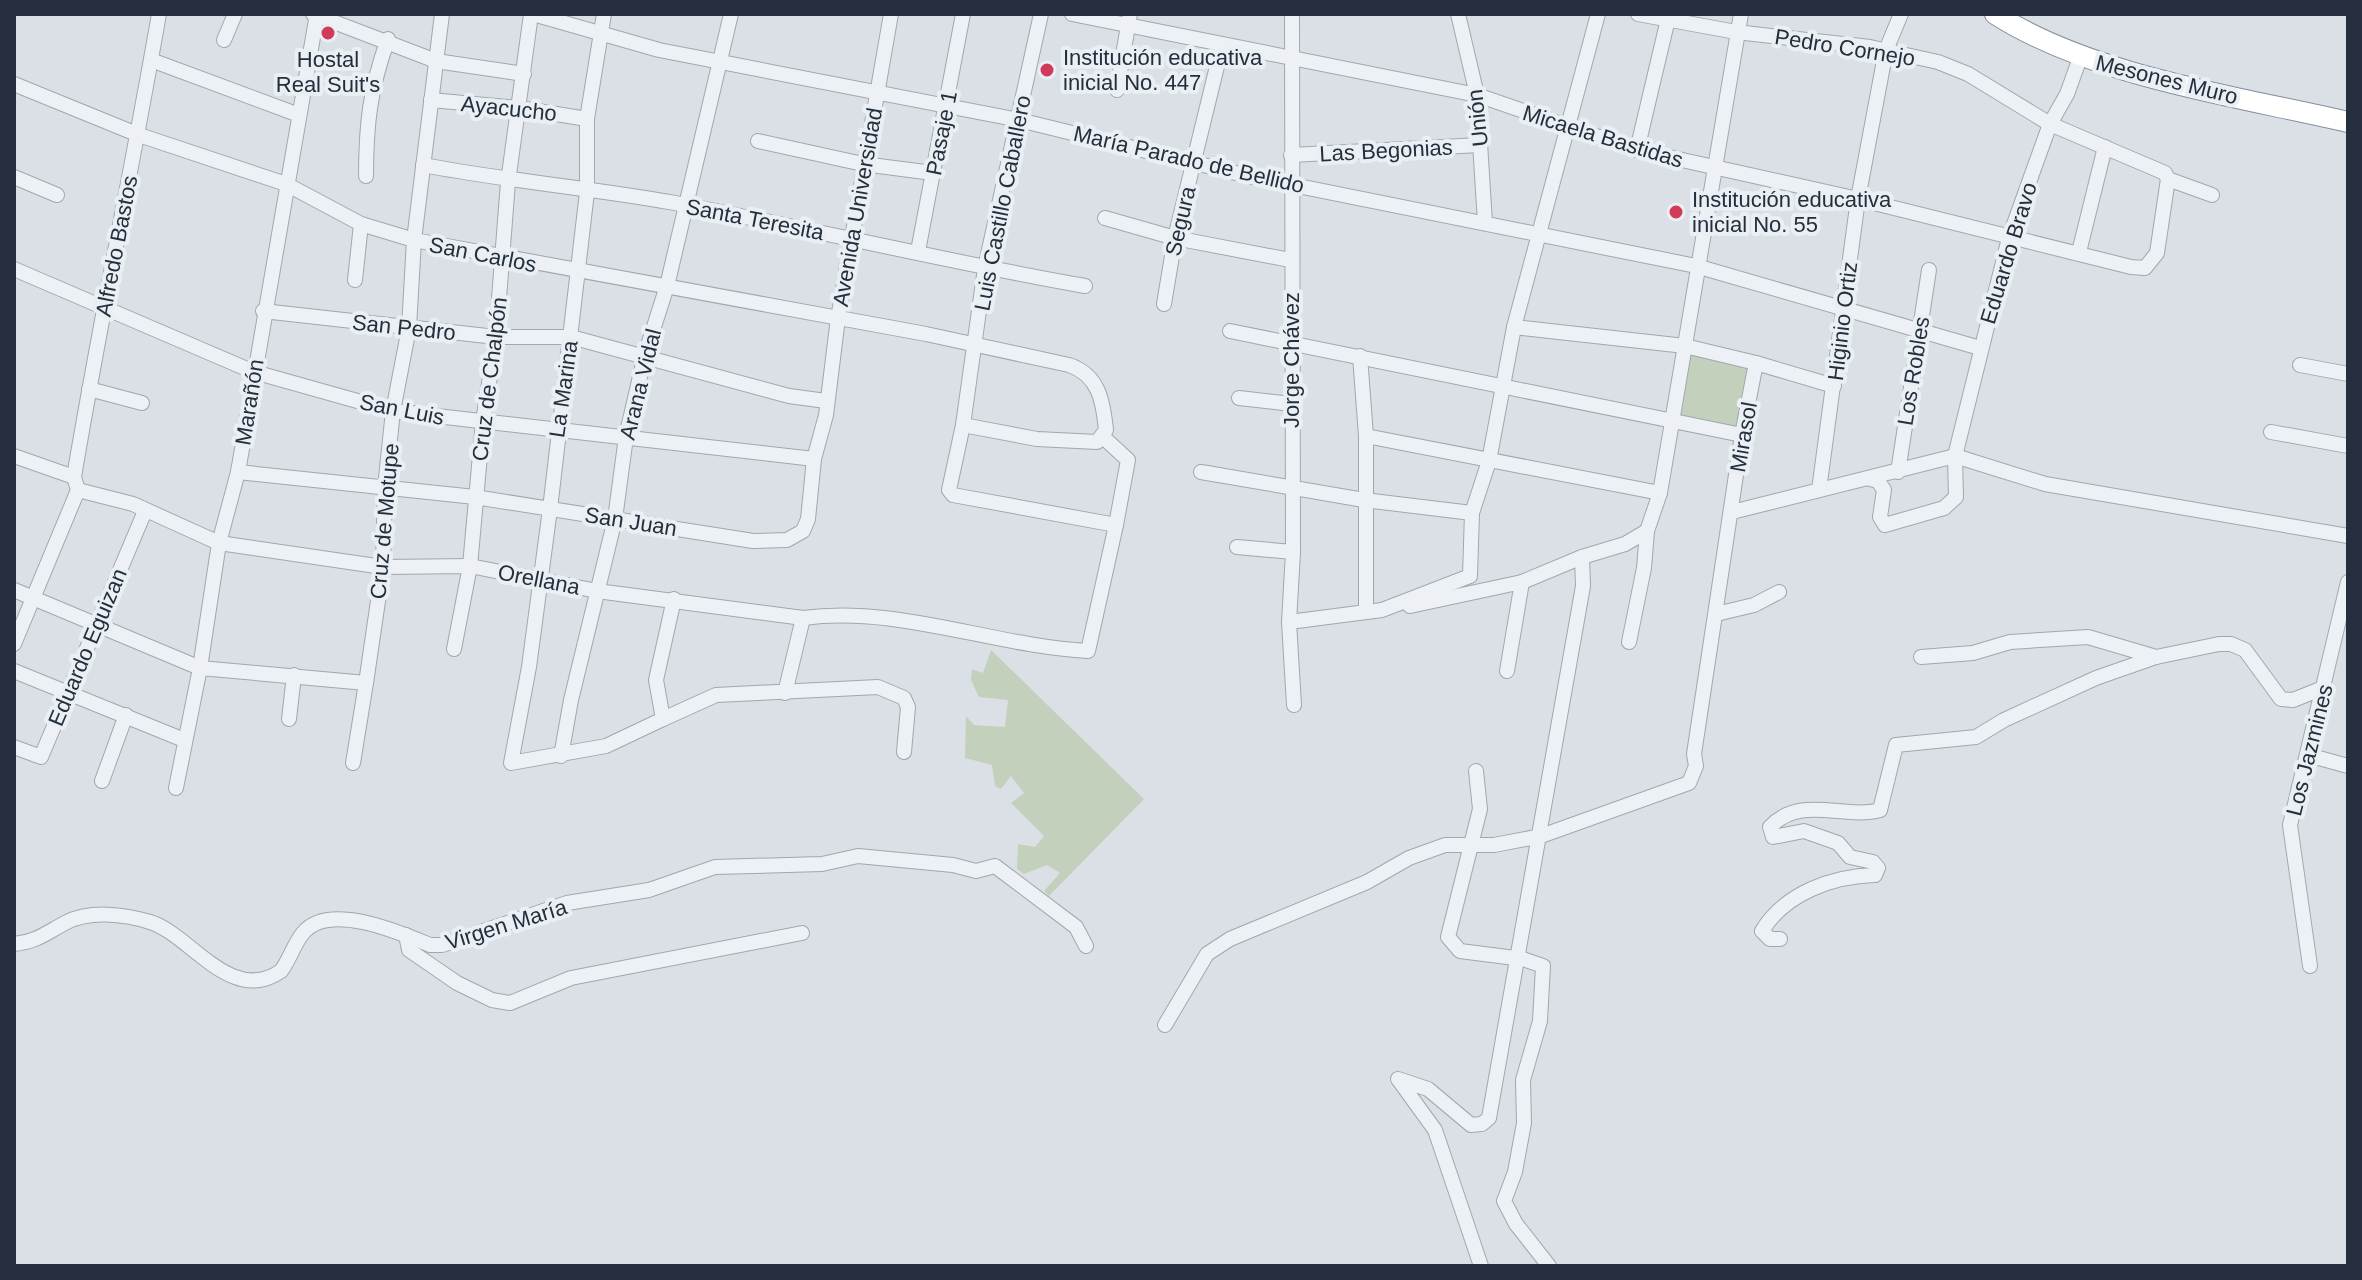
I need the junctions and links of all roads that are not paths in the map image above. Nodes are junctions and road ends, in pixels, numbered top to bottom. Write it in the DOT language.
graph roads {
  1 [pos="159,14"];
  2 [pos="235,14"];
  3 [pos="316,14"];
  4 [pos="442,14"];
  5 [pos="532,14"];
  6 [pos="604,14"];
  7 [pos="731,14"];
  8 [pos="891,14"];
  9 [pos="963,14"];
  10 [pos="1041,14"];
  11 [pos="1072,14"];
  12 [pos="1292,14"];
  13 [pos="1458,14"];
  14 [pos="1598,14"];
  15 [pos="1638,14"];
  16 [pos="1741,14"];
  17 [pos="1901,14"];
  18 [pos="1995,14"];
  19 [pos="1668,19"];
  20 [pos="1129,20"];
  21 [pos="600,32"];
  22 [pos="1736,32"];
  23 [pos="388,39"];
  24 [pos="224,40"];
  25 [pos="1222,46"];
  26 [pos="1886,50"];
  27 [pos="1291,58"];
  28 [pos="2080,58"];
  29 [pos="151,60"];
  30 [pos="436,61"];
  31 [pos="719,62"];
  32 [pos="524,74"];
  33 [pos="14,84"];
  34 [pos="1117,90"];
  35 [pos="877,95"];
  36 [pos="1477,95"];
  37 [pos="431,100"];
  38 [pos="519,108"];
  39 [pos="946,108"];
  40 [pos="299,115"];
  41 [pos="587,119"];
  42 [pos="1019,120"];
  43 [pos="2348,122"];
  44 [pos="2050,124"];
  45 [pos="1570,127"];
  46 [pos="139,135"];
  47 [pos="758,141"];
  48 [pos="1480,145"];
  49 [pos="2105,147"];
  50 [pos="1637,150"];
  51 [pos="1291,155"];
  52 [pos="1194,161"];
  53 [pos="863,164"];
  54 [pos="423,165"];
  55 [pos="1715,170"];
  56 [pos="933,173"];
  57 [pos="366,176"];
  58 [pos="14,177"];
  59 [pos="2168,179"];
  60 [pos="508,182"];
  61 [pos="1291,183"];
  62 [pos="286,184"];
  63 [pos="587,192"];
  64 [pos="57,195"];
  65 [pos="2212,195"];
  66 [pos="1858,199"];
  67 [pos="684,205"];
  68 [pos="1105,218"];
  69 [pos="1485,223"];
  70 [pos="361,224"];
  71 [pos="1540,235"];
  72 [pos="852,238"];
  73 [pos="1175,238"];
  74 [pos="2009,238"];
  75 [pos="414,240"];
  76 [pos="918,251"];
  77 [pos="2079,252"];
  78 [pos="503,257"];
  79 [pos="1290,260"];
  80 [pos="1696,266"];
  81 [pos="985,268"];
  82 [pos="14,269"];
  83 [pos="1929,270"];
  84 [pos="579,273"];
  85 [pos="355,280"];
  86 [pos="667,286"];
  87 [pos="1085,286"];
  88 [pos="1164,304"];
  89 [pos="104,308"];
  90 [pos="1844,310"];
  91 [pos="263,311"];
  92 [pos="838,318"];
  93 [pos="1514,327"];
  94 [pos="409,328"];
  95 [pos="1230,331"];
  96 [pos="1919,332"];
  97 [pos="496,337"];
  98 [pos="571,337"];
  99 [pos="1292,344"];
  100 [pos="976,345"];
  101 [pos="1685,346"];
  102 [pos="1980,348"];
  103 [pos="645,355"];
  104 [pos="1360,356"];
  105 [pos="1756,363"];
  106 [pos="2300,365"];
  107 [pos="254,372"];
  108 [pos="2348,374"];
  109 [pos="1502,386"];
  110 [pos="1834,386"];
  111 [pos="89,389"];
  112 [pos="1239,398"];
  113 [pos="826,401"];
  114 [pos="142,403"];
  115 [pos="1292,404"];
  116 [pos="393,411"];
  117 [pos="1673,418"];
  118 [pos="483,422"];
  119 [pos="963,425"];
  120 [pos="556,430"];
  121 [pos="2271,432"];
  122 [pos="1742,435"];
  123 [pos="1366,436"];
  124 [pos="626,437"];
  125 [pos="1103,437"];
  126 [pos="2348,446"];
  127 [pos="14,456"];
  128 [pos="1955,456"];
  129 [pos="814,459"];
  130 [pos="1489,461"];
  131 [pos="238,472"];
  132 [pos="1201,472"];
  133 [pos="1898,472"];
  134 [pos="1870,479"];
  135 [pos="76,484"];
  136 [pos="385,487"];
  137 [pos="1292,488"];
  138 [pos="1819,490"];
  139 [pos="1660,493"];
  140 [pos="475,497"];
  141 [pos="1364,500"];
  142 [pos="550,509"];
  143 [pos="145,511"];
  144 [pos="1732,512"];
  145 [pos="1472,513"];
  146 [pos="615,519"];
  147 [pos="1116,525"];
  148 [pos="1647,531"];
  149 [pos="2348,536"];
  150 [pos="219,543"];
  151 [pos="1237,547"];
  152 [pos="1293,552"];
  153 [pos="1582,557"];
  154 [pos="470,566"];
  155 [pos="383,567"];
  156 [pos="540,580"];
  157 [pos="1522,582"];
  158 [pos="2348,582"];
  159 [pos="14,590"];
  160 [pos="597,591"];
  161 [pos="1779,592"];
  162 [pos="33,598"];
  163 [pos="674,599"];
  164 [pos="1382,610"];
  165 [pos="1366,612"];
  166 [pos="1716,614"];
  167 [pos="803,618"];
  168 [pos="2344,620"];
  169 [pos="96,622"];
  170 [pos="1289,622"];
  171 [pos="1629,642"];
  172 [pos="14,644"];
  173 [pos="454,649"];
  174 [pos="1921,657"];
  175 [pos="2156,657"];
  176 [pos="200,668"];
  177 [pos="14,671"];
  178 [pos="1507,671"];
  179 [pos="294,675"];
  180 [pos="366,683"];
  181 [pos="2323,688"];
  182 [pos="67,692"];
  183 [pos="785,693"];
  184 [pos="1294,705"];
  185 [pos="126,715"];
  186 [pos="289,719"];
  187 [pos="663,719"];
  188 [pos="184,740"];
  189 [pos="14,747"];
  190 [pos="904,752"];
  191 [pos="2308,755"];
  192 [pos="561,756"];
  193 [pos="353,763"];
  194 [pos="2348,766"];
  195 [pos="1476,771"];
  196 [pos="102,781"];
  197 [pos="176,788"];
  198 [pos="1541,836"];
  199 [pos="1470,844"];
  200 [pos="802,933"];
  201 [pos="406,935"];
  202 [pos="1780,939"];
  203 [pos="14,944"];
  204 [pos="1086,946"];
  205 [pos="1515,958"];
  206 [pos="2310,966"];
  207 [pos="1165,1025"];
  208 [pos="1481,1266"];
  209 [pos="1549,1266"];
  1 -- 29 [label="street, Alfredo Bastos"];
  2 -- 24 [label="street"];
  3 -- 23 [label="street, Ayacucho"];
  3 -- 40 [label="street, Marañón"];
  4 -- 30 [label="street, Cruz de Motupe"];
  5 -- 21 [label="street, María Parado de Bellido"];
  5 -- 32 [label="street, Cruz de Chalpón"];
  6 -- 21 [label="street, La Marina"];
  7 -- 31 [label="street, Arana Vidal"];
  8 -- 35 [label="street, Avenida Universidad"];
  9 -- 39 [label="street, Pasaje 1"];
  10 -- 42 [label="street, Luis Castillo Caballero"];
  11 -- 20 [label="street, Micaela Bastidas"];
  12 -- 27 [label="street, Jorge Chávez"];
  13 -- 36 [label="street, Unión"];
  14 -- 45 [label="street"];
  15 -- 19 [label="street, Pedro Cornejo"];
  16 -- 22 [label="street"];
  17 -- 26 [label="street, Higinio Ortiz"];
  18 -- 28 [label="highway, Mesones Muro"];
  19 -- 22 [label="street, Pedro Cornejo"];
  19 -- 50 [label="street"];
  20 -- 25 [label="street, Micaela Bastidas"];
  20 -- 34 [label="street"];
  21 -- 31 [label="street, María Parado de Bellido"];
  21 -- 41 [label="street, La Marina"];
  22 -- 26 [label="street, Pedro Cornejo"];
  22 -- 55 [label="street"];
  23 -- 30 [label="street, Ayacucho"];
  23 -- 57 [label="street"];
  25 -- 27 [label="street, Micaela Bastidas"];
  25 -- 52 [label="street, Segura"];
  26 -- 44 [label="street, Pedro Cornejo"];
  26 -- 66 [label="street, Higinio Ortiz"];
  27 -- 36 [label="street, Micaela Bastidas"];
  27 -- 51 [label="street, Jorge Chávez"];
  28 -- 43 [label="highway, Mesones Muro"];
  28 -- 44 [label="street, Eduardo Bravo"];
  29 -- 40 [label="street"];
  29 -- 46 [label="street, Alfredo Bastos"];
  30 -- 32 [label="street, Ayacucho"];
  30 -- 37 [label="street, Cruz de Motupe"];
  31 -- 35 [label="street, María Parado de Bellido"];
  31 -- 67 [label="street, Arana Vidal"];
  32 -- 38 [label="street, Cruz de Chalpón"];
  33 -- 46 [label="street, San Carlos"];
  35 -- 39 [label="street, María Parado de Bellido"];
  35 -- 53 [label="street, Avenida Universidad"];
  36 -- 45 [label="street, Micaela Bastidas"];
  36 -- 48 [label="street, Unión"];
  37 -- 38 [label="street, Ayacucho"];
  37 -- 54 [label="street, Cruz de Motupe"];
  38 -- 41 [label="street, Ayacucho"];
  38 -- 60 [label="street, Cruz de Chalpón"];
  39 -- 42 [label="street, María Parado de Bellido"];
  39 -- 56 [label="street, Pasaje 1"];
  40 -- 62 [label="street, Marañón"];
  41 -- 63 [label="street, La Marina"];
  42 -- 52 [label="street, María Parado de Bellido"];
  42 -- 81 [label="street, Luis Castillo Caballero"];
  44 -- 49 [label="street, Pedro Cornejo"];
  44 -- 74 [label="street, Eduardo Bravo"];
  45 -- 50 [label="street, Micaela Bastidas"];
  45 -- 71 [label="street"];
  46 -- 62 [label="street, San Carlos"];
  46 -- 89 [label="street, Alfredo Bastos"];
  47 -- 53 [label="street"];
  48 -- 51 [label="street, Las Begonias"];
  48 -- 69 [label="street, Unión"];
  49 -- 59 [label="street, Pedro Cornejo"];
  49 -- 77 [label="street"];
  50 -- 55 [label="street, Micaela Bastidas"];
  51 -- 61 [label="street, Jorge Chávez"];
  52 -- 61 [label="street, María Parado de Bellido"];
  52 -- 73 [label="street, Segura"];
  53 -- 56 [label="street"];
  53 -- 72 [label="street, Avenida Universidad"];
  54 -- 60 [label="street, Santa Teresita"];
  54 -- 75 [label="street, Cruz de Motupe"];
  55 -- 66 [label="street, Micaela Bastidas"];
  55 -- 80 [label="street"];
  56 -- 76 [label="street, Pasaje 1"];
  58 -- 64 [label="street"];
  59 -- 65 [label="street, Pedro Cornejo"];
  59 -- 77 [label="street, Micaela Bastidas"];
  60 -- 63 [label="street, Santa Teresita"];
  60 -- 78 [label="street, Cruz de Chalpón"];
  61 -- 69 [label="street, María Parado de Bellido"];
  61 -- 79 [label="street, Jorge Chávez"];
  62 -- 70 [label="street, San Carlos"];
  62 -- 91 [label="street, Marañón"];
  63 -- 67 [label="street, Santa Teresita"];
  63 -- 84 [label="street, La Marina"];
  66 -- 74 [label="street, Micaela Bastidas"];
  66 -- 90 [label="street, Higinio Ortiz"];
  67 -- 72 [label="street, Santa Teresita"];
  67 -- 86 [label="street, Arana Vidal"];
  68 -- 73 [label="street"];
  69 -- 71 [label="street, María Parado de Bellido"];
  70 -- 75 [label="street, San Carlos"];
  70 -- 85 [label="street"];
  71 -- 80 [label="street, María Parado de Bellido"];
  71 -- 93 [label="street"];
  72 -- 76 [label="street, Santa Teresita"];
  72 -- 92 [label="street, Avenida Universidad"];
  73 -- 79 [label="street"];
  73 -- 88 [label="street, Segura"];
  74 -- 77 [label="street, Micaela Bastidas"];
  74 -- 102 [label="street, Eduardo Bravo"];
  75 -- 78 [label="street, San Carlos"];
  75 -- 94 [label="street, Cruz de Motupe"];
  76 -- 81 [label="street, Santa Teresita"];
  78 -- 84 [label="street, San Carlos"];
  78 -- 97 [label="street, Cruz de Chalpón"];
  79 -- 99 [label="street, Jorge Chávez"];
  80 -- 90 [label="street, María Parado de Bellido"];
  80 -- 101 [label="street"];
  81 -- 87 [label="street, Santa Teresita"];
  81 -- 100 [label="street, Luis Castillo Caballero"];
  82 -- 89 [label="street, San Luis"];
  83 -- 96 [label="street, Los Robles"];
  84 -- 86 [label="street, San Carlos"];
  84 -- 98 [label="street, La Marina"];
  86 -- 92 [label="street, San Carlos"];
  86 -- 103 [label="street, Arana Vidal"];
  89 -- 107 [label="street, San Luis"];
  89 -- 111 [label="street, Alfredo Bastos"];
  90 -- 96 [label="street, María Parado de Bellido"];
  90 -- 110 [label="street, Higinio Ortiz"];
  91 -- 94 [label="street, San Pedro"];
  91 -- 107 [label="street, Marañón"];
  92 -- 100 [label="street, San Carlos"];
  92 -- 113 [label="street, Avenida Universidad"];
  93 -- 101 [label="street"];
  93 -- 109 [label="street"];
  94 -- 97 [label="street, San Pedro"];
  94 -- 116 [label="street, Cruz de Motupe"];
  95 -- 99 [label="street"];
  96 -- 102 [label="street, María Parado de Bellido"];
  96 -- 133 [label="street, Los Robles"];
  97 -- 98 [label="street, San Pedro"];
  97 -- 118 [label="street, Cruz de Chalpón"];
  98 -- 103 [label="street, San Pedro"];
  98 -- 120 [label="street, La Marina"];
  99 -- 104 [label="street"];
  99 -- 115 [label="street, Jorge Chávez"];
  100 -- 119 [label="street, Luis Castillo Caballero"];
  100 -- 125 [label="street, San Carlos"];
  101 -- 105 [label="street"];
  101 -- 117 [label="street"];
  102 -- 128 [label="street, Eduardo Bravo"];
  103 -- 113 [label="street, San Pedro"];
  103 -- 124 [label="street, Arana Vidal"];
  104 -- 109 [label="street"];
  104 -- 123 [label="street"];
  105 -- 110 [label="street"];
  105 -- 122 [label="street, Mirasol"];
  106 -- 108 [label="street"];
  107 -- 116 [label="street, San Luis"];
  107 -- 131 [label="street, Marañón"];
  109 -- 117 [label="street"];
  109 -- 130 [label="street"];
  110 -- 138 [label="street, Higinio Ortiz"];
  111 -- 114 [label="street"];
  111 -- 135 [label="street, Alfredo Bastos"];
  112 -- 115 [label="street"];
  113 -- 129 [label="street, Avenida Universidad"];
  115 -- 137 [label="street, Jorge Chávez"];
  116 -- 118 [label="street, San Luis"];
  116 -- 136 [label="street, Cruz de Motupe"];
  117 -- 122 [label="street"];
  117 -- 139 [label="street"];
  118 -- 120 [label="street, San Luis"];
  118 -- 140 [label="street, Cruz de Chalpón"];
  119 -- 125 [label="street"];
  119 -- 147 [label="street, Luis Castillo Caballero"];
  120 -- 124 [label="street, San Luis"];
  120 -- 142 [label="street, La Marina"];
  121 -- 126 [label="street"];
  122 -- 144 [label="street, Mirasol"];
  123 -- 130 [label="street"];
  123 -- 141 [label="street"];
  124 -- 129 [label="street, San Luis"];
  124 -- 146 [label="street, Arana Vidal"];
  125 -- 147 [label="street"];
  127 -- 135 [label="street, Orellana"];
  128 -- 133 [label="street"];
  128 -- 134 [label="street, Eduardo Bravo"];
  128 -- 149 [label="street"];
  129 -- 146 [label="street, San Juan"];
  130 -- 139 [label="street"];
  130 -- 145 [label="street"];
  131 -- 136 [label="street, San Juan"];
  131 -- 150 [label="street, Marañón"];
  132 -- 137 [label="street"];
  133 -- 134 [label="street"];
  134 -- 138 [label="street"];
  135 -- 143 [label="street, Orellana"];
  135 -- 162 [label="street, Alfredo Bastos"];
  136 -- 140 [label="street, San Juan"];
  136 -- 155 [label="street, Cruz de Motupe"];
  137 -- 141 [label="street"];
  137 -- 152 [label="street, Jorge Chávez"];
  138 -- 144 [label="street"];
  139 -- 148 [label="street"];
  140 -- 142 [label="street, San Juan"];
  140 -- 154 [label="street, Cruz de Chalpón"];
  141 -- 145 [label="street"];
  141 -- 165 [label="street"];
  142 -- 146 [label="street, San Juan"];
  142 -- 156 [label="street, La Marina"];
  143 -- 150 [label="street, Orellana"];
  143 -- 169 [label="street, Eduardo Eguizan"];
  144 -- 166 [label="street, Mirasol"];
  145 -- 164 [label="street"];
  146 -- 160 [label="street, Arana Vidal"];
  147 -- 167 [label="street, Orellana"];
  148 -- 153 [label="street"];
  148 -- 171 [label="street"];
  150 -- 155 [label="street, Orellana"];
  150 -- 176 [label="street, Marañón"];
  151 -- 152 [label="street"];
  152 -- 170 [label="street, Jorge Chávez"];
  153 -- 157 [label="street"];
  153 -- 198 [label="street"];
  154 -- 155 [label="street, Orellana"];
  154 -- 156 [label="street, Orellana"];
  154 -- 173 [label="street, Cruz de Chalpón"];
  155 -- 180 [label="street, Cruz de Motupe"];
  156 -- 160 [label="street, Orellana"];
  156 -- 192 [label="street, La Marina"];
  157 -- 164 [label="street"];
  157 -- 178 [label="street"];
  158 -- 168 [label="street, Los Jazmines"];
  159 -- 162 [label="street"];
  160 -- 163 [label="street, Orellana"];
  160 -- 192 [label="street, Arana Vidal"];
  161 -- 166 [label="street"];
  162 -- 169 [label="street"];
  162 -- 172 [label="street, Alfredo Bastos"];
  163 -- 167 [label="street, Orellana"];
  163 -- 187 [label="street"];
  164 -- 165 [label="street"];
  165 -- 170 [label="street"];
  166 -- 198 [label="street, Mirasol"];
  167 -- 183 [label="street"];
  168 -- 181 [label="street, Los Jazmines"];
  169 -- 176 [label="street"];
  169 -- 182 [label="street, Eduardo Eguizan"];
  170 -- 184 [label="street, Jorge Chávez"];
  174 -- 175 [label="street"];
  175 -- 181 [label="street"];
  175 -- 202 [label="street"];
  176 -- 179 [label="street"];
  176 -- 188 [label="street, Marañón"];
  177 -- 182 [label="street"];
  179 -- 180 [label="street"];
  179 -- 186 [label="street"];
  180 -- 193 [label="street, Cruz de Motupe"];
  181 -- 191 [label="street, Los Jazmines"];
  182 -- 185 [label="street"];
  182 -- 189 [label="street, Eduardo Eguizan"];
  183 -- 187 [label="street"];
  183 -- 190 [label="street"];
  185 -- 188 [label="street"];
  185 -- 196 [label="street"];
  187 -- 192 [label="street"];
  188 -- 197 [label="street, Marañón"];
  191 -- 194 [label="street"];
  191 -- 206 [label="street, Los Jazmines"];
  195 -- 199 [label="street"];
  198 -- 199 [label="street"];
  198 -- 205 [label="street"];
  199 -- 205 [label="street"];
  199 -- 207 [label="street"];
  200 -- 201 [label="street"];
  201 -- 203 [label="street, Virgen María"];
  201 -- 204 [label="street, Virgen María"];
  205 -- 208 [label="street"];
  205 -- 209 [label="street"];
}
